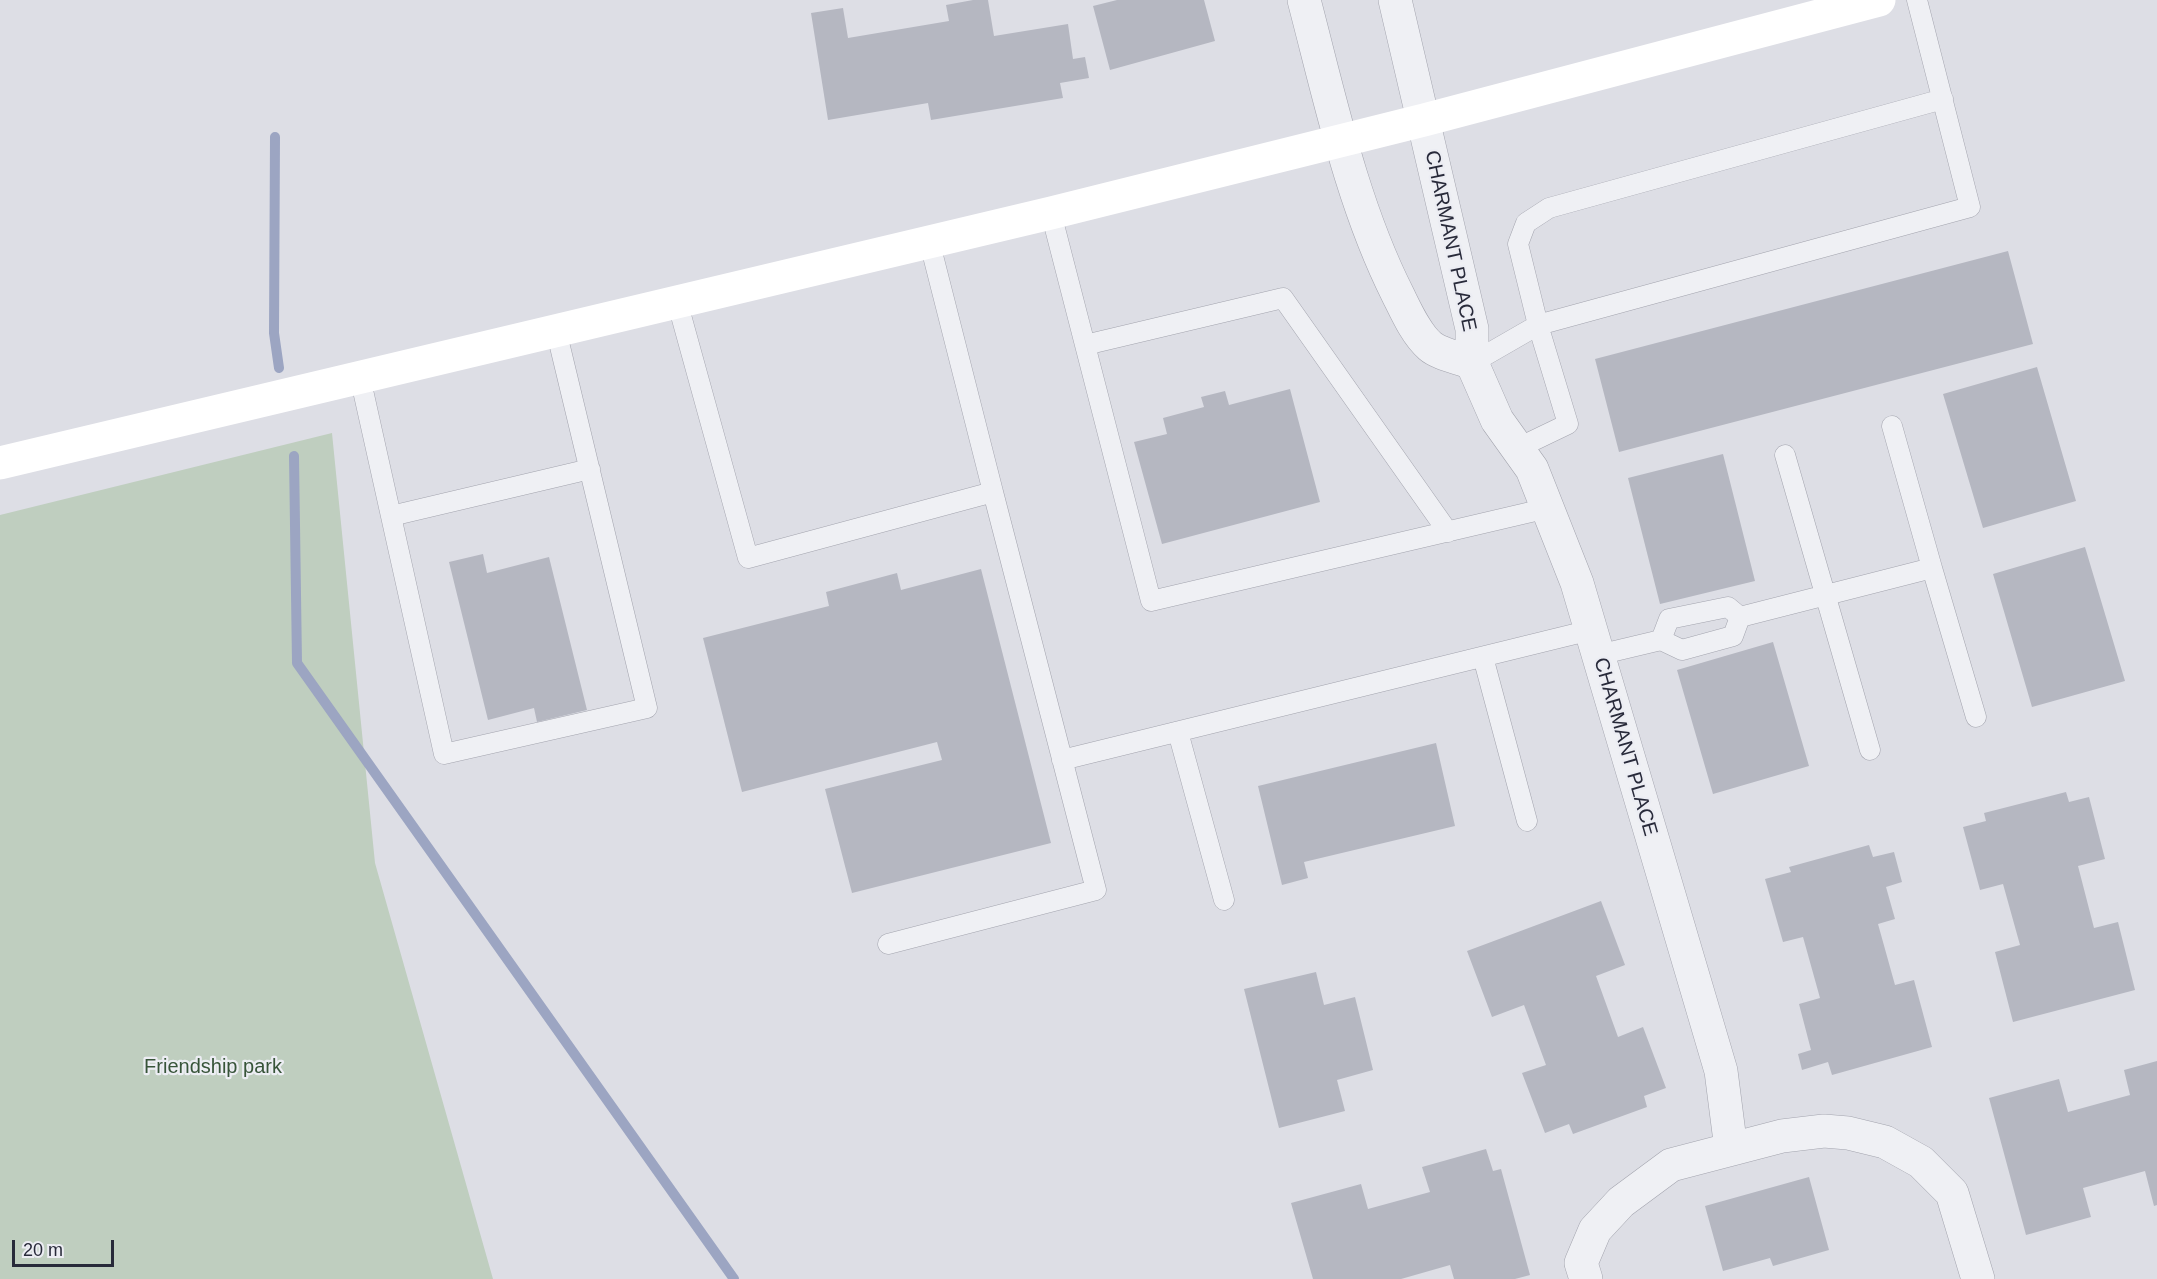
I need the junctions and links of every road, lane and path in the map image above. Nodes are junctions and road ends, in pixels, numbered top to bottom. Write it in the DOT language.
graph roads {
  1 [pos="1304,0"];
  2 [pos="1395,0"];
  3 [pos="1879,0"];
  4 [pos="1917,0"];
  5 [pos="1943,99"];
  6 [pos="1424,120"];
  7 [pos="1342,140"];
  8 [pos="1051,213"];
  9 [pos="929,240"];
  10 [pos="677,301"];
  11 [pos="1538,326"];
  12 [pos="556,330"];
  13 [pos="1085,345"];
  14 [pos="1472,363"];
  15 [pos="360,377"];
  16 [pos="1892,426"];
  17 [pos="1518,448"];
  18 [pos="1785,455"];
  19 [pos="0,463"];
  20 [pos="590,469"];
  21 [pos="993,492"];
  22 [pos="1548,508"];
  23 [pos="391,516"];
  24 [pos="1448,532"];
  25 [pos="1932,568"];
  26 [pos="1825,596"];
  27 [pos="1740,617"];
  28 [pos="1661,640"];
  29 [pos="1595,643"];
  30 [pos="1483,657"];
  31 [pos="1976,717"];
  32 [pos="1178,732"];
  33 [pos="1870,750"];
  34 [pos="1062,760"];
  35 [pos="1527,821"];
  36 [pos="1224,900"];
  37 [pos="888,944"];
  38 [pos="1731,1149"];
  39 [pos="1586,1279"];
  40 [pos="1978,1279"];
  1 -- 7 [label="street, CHARMANT PLACE"];
  2 -- 6 [label="street, CHARMANT PLACE"];
  3 -- 6 [label="main road"];
  4 -- 5 [label="lane"];
  5 -- 11 [label="lane"];
  5 -- 11 [label="lane"];
  6 -- 7 [label="main road"];
  6 -- 14 [label="street, CHARMANT PLACE"];
  7 -- 8 [label="main road"];
  7 -- 14 [label="street, CHARMANT PLACE"];
  8 -- 9 [label="main road"];
  8 -- 13 [label="lane"];
  9 -- 10 [label="main road"];
  9 -- 21 [label="lane"];
  10 -- 12 [label="main road"];
  10 -- 21 [label="lane"];
  11 -- 14 [label="lane"];
  11 -- 17 [label="lane"];
  12 -- 15 [label="main road"];
  12 -- 20 [label="lane"];
  13 -- 24 [label="lane"];
  13 -- 24 [label="lane"];
  14 -- 17 [label="street, CHARMANT PLACE"];
  15 -- 19 [label="main road"];
  15 -- 23 [label="lane"];
  16 -- 25 [label="lane"];
  17 -- 22 [label="street, CHARMANT PLACE"];
  18 -- 26 [label="lane"];
  20 -- 23 [label="lane"];
  20 -- 23 [label="lane"];
  21 -- 34 [label="lane"];
  22 -- 24 [label="lane"];
  22 -- 29 [label="street, CHARMANT PLACE"];
  25 -- 26 [label="lane"];
  25 -- 31 [label="lane"];
  26 -- 27 [label="lane"];
  26 -- 33 [label="lane"];
  27 -- 28 [label="lane"];
  27 -- 28 [label="lane"];
  28 -- 29 [label="lane"];
  29 -- 30 [label="lane"];
  29 -- 38 [label="street, CHARMANT PLACE"];
  30 -- 32 [label="lane"];
  30 -- 35 [label="lane"];
  32 -- 34 [label="lane"];
  32 -- 36 [label="lane"];
  34 -- 37 [label="lane"];
  38 -- 39 [label="street"];
  38 -- 40 [label="street"];
}
